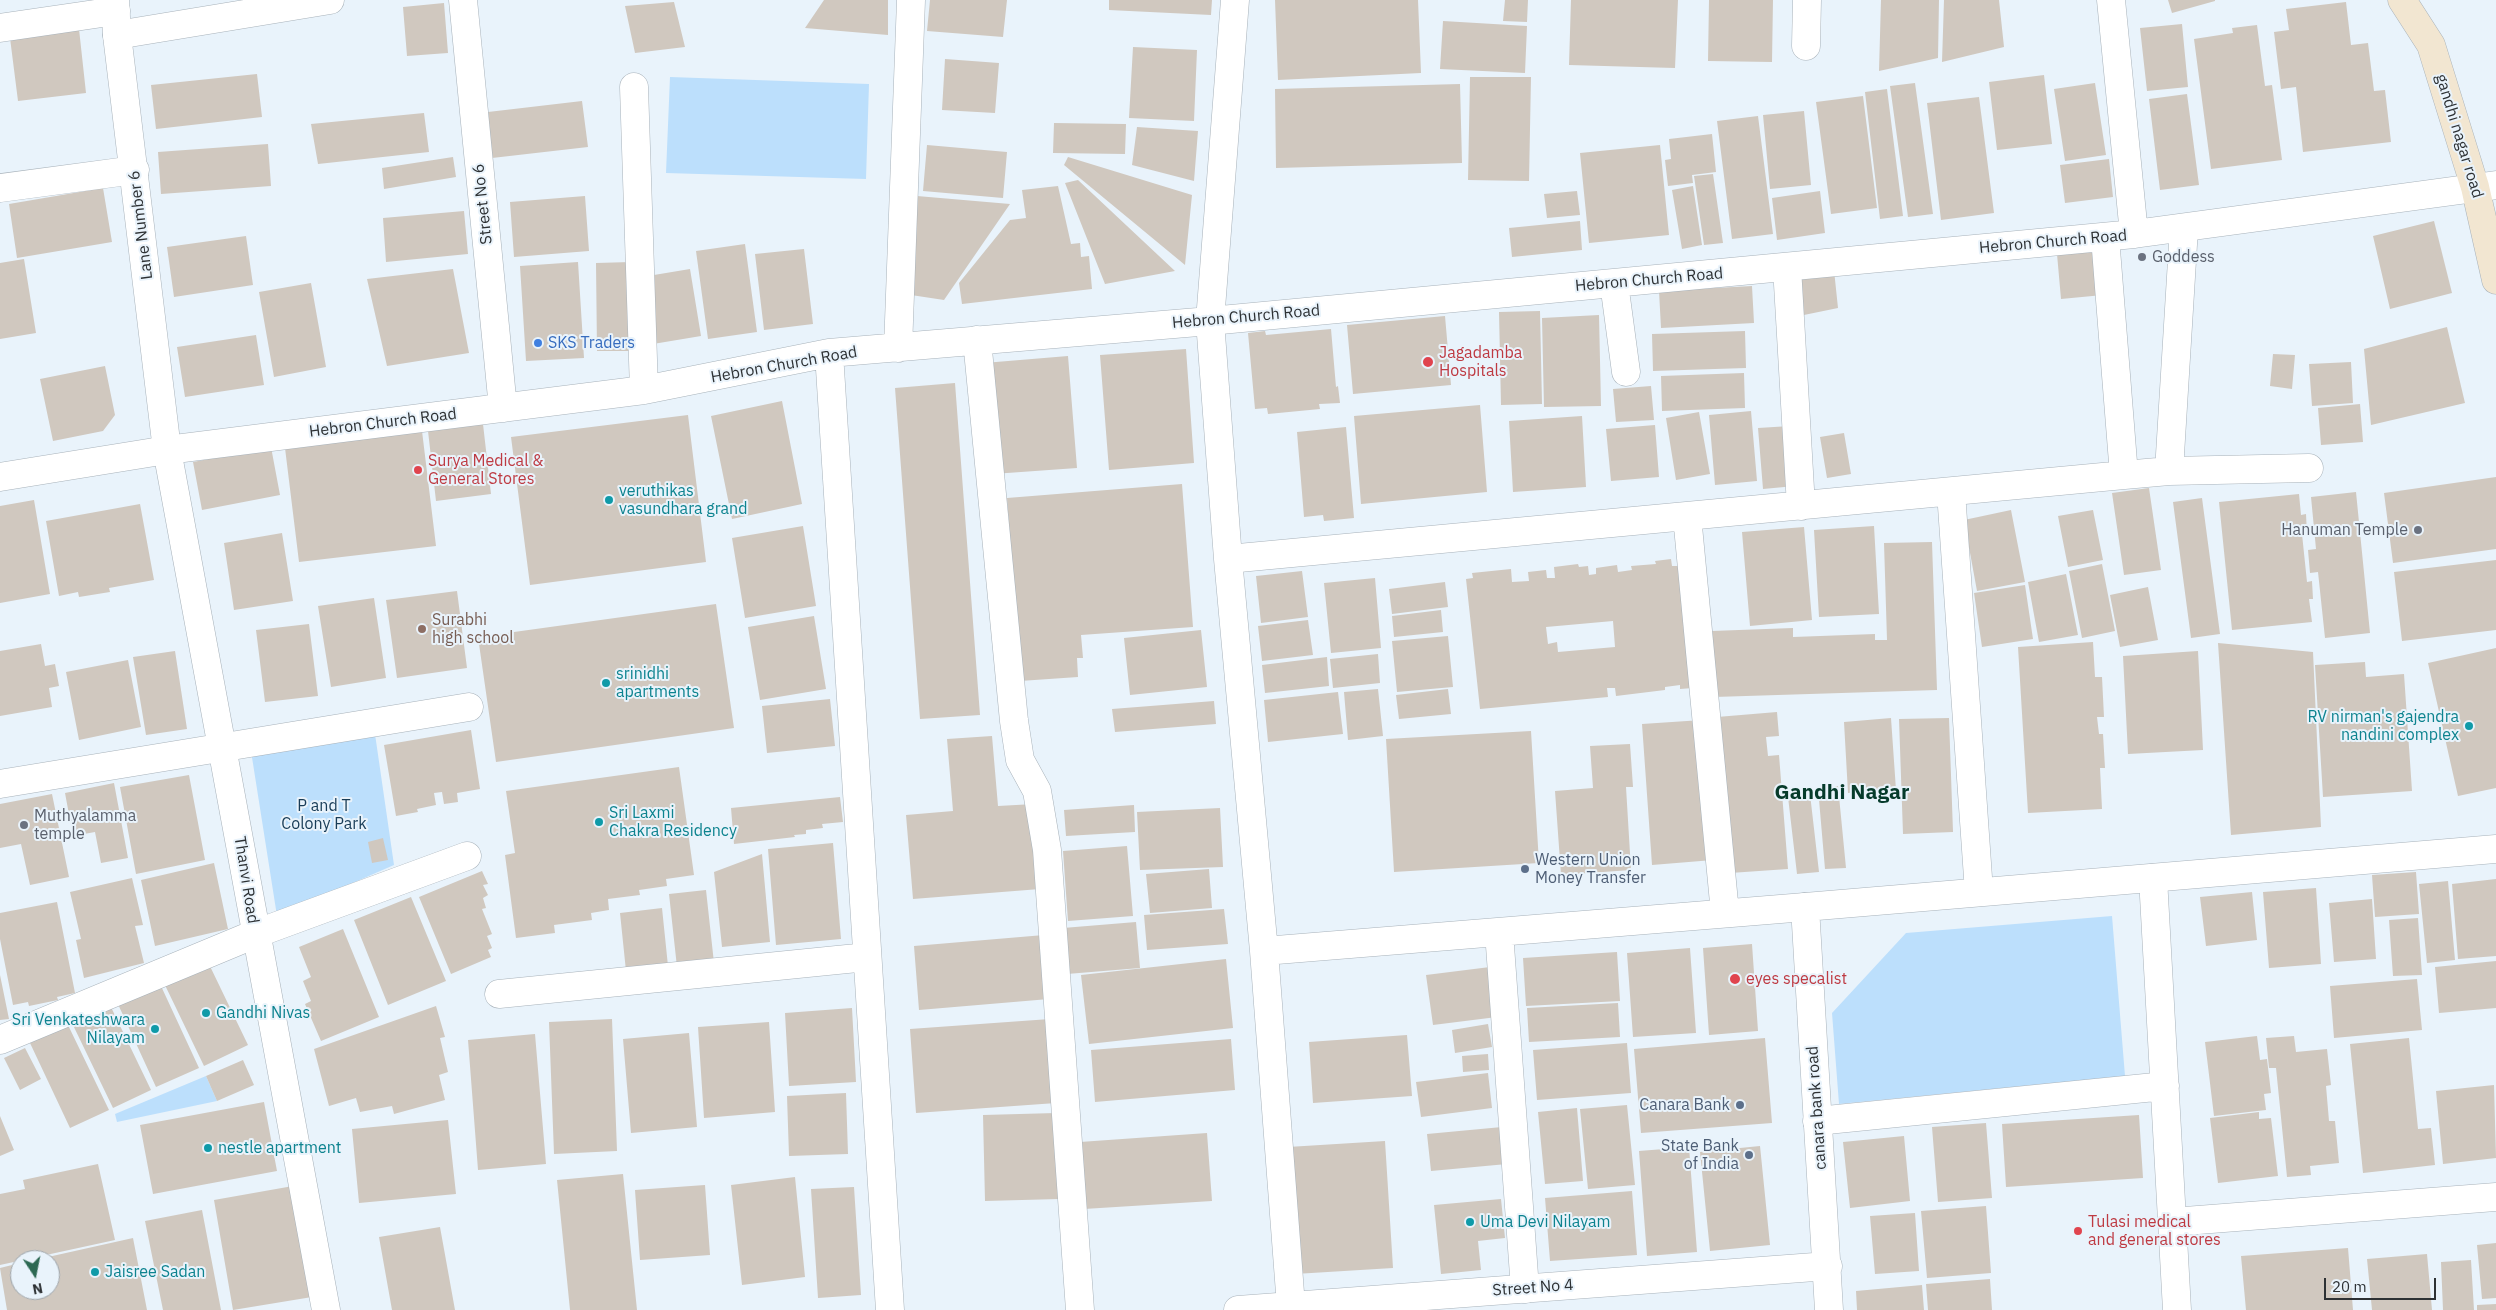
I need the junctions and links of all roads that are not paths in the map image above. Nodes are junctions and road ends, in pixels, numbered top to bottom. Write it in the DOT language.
graph roads {
  1 [pos="330,0"];
  2 [pos="462,0"];
  3 [pos="911,0"];
  4 [pos="1235,0"];
  5 [pos="1807,0"];
  6 [pos="2111,0"];
  7 [pos="2402,0"];
  8 [pos="288,3"];
  9 [pos="116,16"];
  10 [pos="0,28"];
  11 [pos="1806,46"];
  12 [pos="634,87"];
  13 [pos="135,170"];
  14 [pos="2486,186"];
  15 [pos="0,188"];
  16 [pos="2184,228"];
  17 [pos="2134,234"];
  18 [pos="2105,237"];
  19 [pos="1788,267"];
  20 [pos="2496,280"];
  21 [pos="1614,283"];
  22 [pos="1210,321"];
  23 [pos="978,340"];
  24 [pos="898,348"];
  25 [pos="829,353"];
  26 [pos="1626,372"];
  27 [pos="644,390"];
  28 [pos="503,408"];
  29 [pos="167,450"];
  30 [pos="2309,468"];
  31 [pos="2169,471"];
  32 [pos="2124,475"];
  33 [pos="0,477"];
  34 [pos="1951,492"];
  35 [pos="1801,506"];
  36 [pos="1687,516"];
  37 [pos="1228,559"];
  38 [pos="469,707"];
  39 [pos="221,747"];
  40 [pos="0,784"];
  41 [pos="2496,849"];
  42 [pos="467,856"];
  43 [pos="2153,878"];
  44 [pos="1979,892"];
  45 [pos="1805,907"];
  46 [pos="1725,913"];
  47 [pos="1499,932"];
  48 [pos="255,934"];
  49 [pos="1264,951"];
  50 [pos="867,957"];
  51 [pos="499,994"];
  52 [pos="0,1040"];
  53 [pos="2165,1086"];
  54 [pos="1817,1121"];
  55 [pos="2496,1197"];
  56 [pos="2172,1222"];
  57 [pos="1828,1266"];
  58 [pos="1525,1289"];
  59 [pos="1291,1306"];
  60 [pos="326,1310"];
  61 [pos="890,1310"];
  62 [pos="1080,1310"];
  63 [pos="1238,1310"];
  64 [pos="1829,1310"];
  65 [pos="2177,1310"];
  1 -- 8 [label="street"];
  2 -- 28 [label="street, Street No 6"];
  3 -- 24 [label="street"];
  4 -- 22 [label="street"];
  5 -- 11 [label="street"];
  6 -- 17 [label="street"];
  7 -- 14 [label="main road, gandhi nagar road"];
  8 -- 9 [label="street"];
  9 -- 10 [label="street"];
  9 -- 13 [label="street, Lane Number 6"];
  12 -- 27 [label="street"];
  13 -- 15 [label="street"];
  13 -- 29 [label="street, Lane Number 6"];
  14 -- 16 [label="street, Hebron Church Road"];
  14 -- 20 [label="main road, gandhi nagar road"];
  16 -- 17 [label="street, Hebron Church Road"];
  16 -- 31 [label="street"];
  17 -- 18 [label="street, Hebron Church Road"];
  18 -- 19 [label="street, Hebron Church Road"];
  18 -- 32 [label="street"];
  19 -- 21 [label="street, Hebron Church Road"];
  19 -- 35 [label="street"];
  21 -- 22 [label="street, Hebron Church Road"];
  21 -- 26 [label="street"];
  22 -- 23 [label="street, Hebron Church Road"];
  22 -- 37 [label="street"];
  23 -- 24 [label="street, Hebron Church Road"];
  23 -- 62 [label="street"];
  24 -- 25 [label="street, Hebron Church Road"];
  25 -- 27 [label="street, Hebron Church Road"];
  25 -- 50 [label="street"];
  27 -- 28 [label="street, Hebron Church Road"];
  28 -- 29 [label="street, Hebron Church Road"];
  29 -- 33 [label="street, Hebron Church Road"];
  29 -- 39 [label="street, Thanvi Road"];
  30 -- 31 [label="street"];
  31 -- 32 [label="street"];
  32 -- 34 [label="street"];
  34 -- 35 [label="street"];
  34 -- 44 [label="street"];
  35 -- 36 [label="street"];
  36 -- 37 [label="street"];
  36 -- 46 [label="street"];
  37 -- 49 [label="street"];
  38 -- 39 [label="street"];
  39 -- 40 [label="street"];
  39 -- 48 [label="street, Thanvi Road"];
  41 -- 43 [label="street"];
  42 -- 48 [label="street"];
  43 -- 44 [label="street"];
  43 -- 53 [label="street"];
  44 -- 45 [label="street"];
  45 -- 46 [label="street"];
  45 -- 54 [label="street, canara bank road"];
  46 -- 47 [label="street"];
  47 -- 49 [label="street"];
  47 -- 58 [label="street"];
  48 -- 52 [label="street"];
  48 -- 60 [label="street, Thanvi Road"];
  49 -- 59 [label="street"];
  50 -- 51 [label="street"];
  50 -- 61 [label="street"];
  53 -- 54 [label="street"];
  53 -- 56 [label="street"];
  54 -- 57 [label="street, canara bank road"];
  55 -- 56 [label="street"];
  56 -- 65 [label="street"];
  57 -- 58 [label="street, Street No 4"];
  57 -- 64 [label="street, canara bank road"];
  58 -- 59 [label="street, Street No 4"];
  59 -- 63 [label="street, Street No 4"];
}
